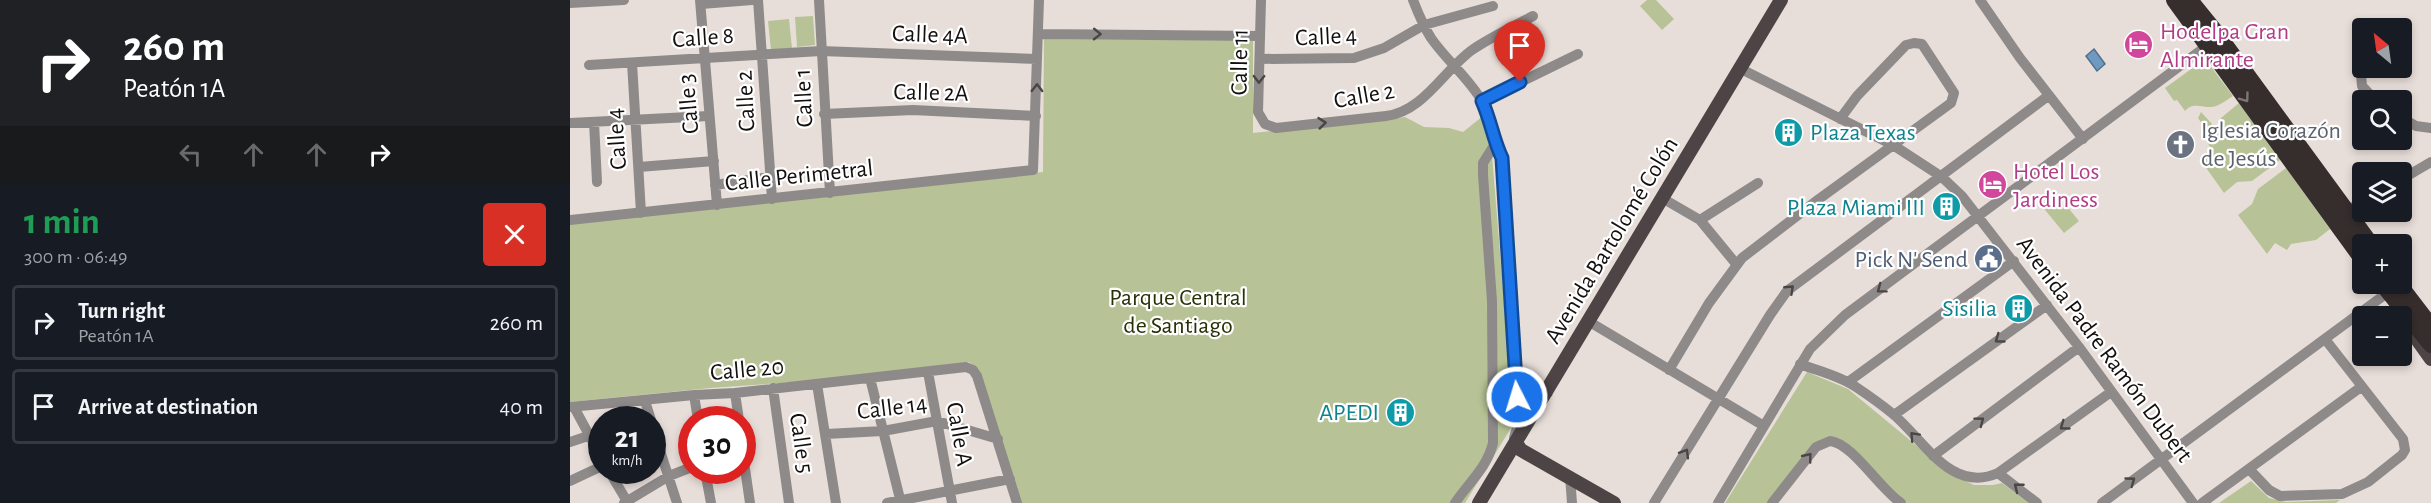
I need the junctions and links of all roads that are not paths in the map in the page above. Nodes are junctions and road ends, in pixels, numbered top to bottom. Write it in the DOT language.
graph roads {
  1 [pos="624,0"];
  2 [pos="752,0"];
  3 [pos="758,0"];
  4 [pos="819,0"];
  5 [pos="1039,0"];
  6 [pos="1261,0"];
  7 [pos="1413,0"];
  8 [pos="1781,0"];
  9 [pos="1980,0"];
  10 [pos="2174,0"];
  11 [pos="2190,0"];
  12 [pos="582,1"];
  13 [pos="701,2"];
  14 [pos="570,3"];
  15 [pos="1493,6"];
  16 [pos="1533,16"];
  17 [pos="1424,25"];
  18 [pos="1039,34"];
  19 [pos="1260,36"];
  20 [pos="2213,41"];
  21 [pos="821,51"];
  22 [pos="763,53"];
  23 [pos="1578,54"];
  24 [pos="705,59"];
  25 [pos="1260,59"];
  26 [pos="1037,60"];
  27 [pos="632,63"];
  28 [pos="1454,64"];
  29 [pos="589,65"];
  30 [pos="1741,69"];
  31 [pos="2048,96"];
  32 [pos="1482,101"];
  33 [pos="824,114"];
  34 [pos="709,116"];
  35 [pos="1036,116"];
  36 [pos="1840,118"];
  37 [pos="635,120"];
  38 [pos="594,122"];
  39 [pos="570,123"];
  40 [pos="1265,124"];
  41 [pos="2412,124"];
  42 [pos="2431,128"];
  43 [pos="2083,139"];
  44 [pos="1495,144"];
  45 [pos="1893,145"];
  46 [pos="714,161"];
  47 [pos="2431,162"];
  48 [pos="639,167"];
  49 [pos="2412,173"];
  50 [pos="770,177"];
  51 [pos="1942,177"];
  52 [pos="597,182"];
  53 [pos="1758,183"];
  54 [pos="715,185"];
  55 [pos="830,193"];
  56 [pos="1662,198"];
  57 [pos="772,199"];
  58 [pos="717,205"];
  59 [pos="2352,208"];
  60 [pos="2346,212"];
  61 [pos="641,213"];
  62 [pos="1979,216"];
  63 [pos="570,220"];
  64 [pos="1700,220"];
  65 [pos="2353,234"];
  66 [pos="2014,261"];
  67 [pos="1737,265"];
  68 [pos="2377,294"];
  69 [pos="2386,294"];
  70 [pos="2407,294"];
  71 [pos="2412,294"];
  72 [pos="2047,305"];
  73 [pos="1492,316"];
  74 [pos="1512,316"];
  75 [pos="2431,316"];
  76 [pos="1588,321"];
  77 [pos="2412,328"];
  78 [pos="2325,339"];
  79 [pos="2431,343"];
  80 [pos="2079,347"];
  81 [pos="1800,364"];
  82 [pos="1669,370"];
  83 [pos="928,372"];
  84 [pos="870,378"];
  85 [pos="1848,382"];
  86 [pos="817,384"];
  87 [pos="1516,384"];
  88 [pos="2361,387"];
  89 [pos="773,388"];
  90 [pos="1546,392"];
  91 [pos="2111,392"];
  92 [pos="735,393"];
  93 [pos="694,395"];
  94 [pos="1718,398"];
  95 [pos="645,401"];
  96 [pos="647,406"];
  97 [pos="696,406"];
  98 [pos="737,406"];
  99 [pos="572,407"];
  100 [pos="1894,415"];
  101 [pos="937,421"];
  102 [pos="1764,426"];
  103 [pos="883,431"];
  104 [pos="826,434"];
  105 [pos="588,436"];
  106 [pos="998,439"];
  107 [pos="570,442"];
  108 [pos="1516,443"];
  109 [pos="1933,456"];
  110 [pos="2161,460"];
  111 [pos="666,467"];
  112 [pos="2250,470"];
  113 [pos="678,472"];
  114 [pos="588,473"];
  115 [pos="1998,473"];
  116 [pos="1478,475"];
  117 [pos="1496,475"];
  118 [pos="669,476"];
  119 [pos="1570,476"];
  120 [pos="1010,479"];
  121 [pos="570,481"];
  122 [pos="616,484"];
  123 [pos="707,484"];
  124 [pos="747,484"];
  125 [pos="949,490"];
  126 [pos="626,502"];
  127 [pos="900,502"];
  128 [pos="1895,502"];
  129 [pos="677,503"];
  130 [pos="711,503"];
  131 [pos="750,503"];
  132 [pos="789,503"];
  133 [pos="836,503"];
  134 [pos="887,503"];
  135 [pos="952,503"];
  136 [pos="1017,503"];
  137 [pos="1455,503"];
  138 [pos="1479,503"];
  139 [pos="1572,503"];
  140 [pos="1614,503"];
  141 [pos="1654,503"];
  142 [pos="1718,503"];
  143 [pos="1772,503"];
  144 [pos="2037,503"];
  145 [pos="2102,503"];
  146 [pos="2193,503"];
  147 [pos="2202,503"];
  1 -- 12 [label="street"];
  2 -- 13 [label="street"];
  3 -- 22 [label="street, Calle 2"];
  4 -- 21 [label="street, Calle 1"];
  5 -- 18 [label="street"];
  6 -- 19 [label="street, Calle 11"];
  7 -- 17 [label="street"];
  8 -- 30 [label="main road, Avenida Bartolomé Colón"];
  9 -- 31 [label="street"];
  10 -- 20 [label="highway"];
  11 -- 20 [label="highway"];
  12 -- 14 [label="street"];
  13 -- 24 [label="street, Calle 3"];
  15 -- 17 [label="street, Calle 4"];
  16 -- 28 [label="street, Calle 2"];
  17 -- 25 [label="street, Calle 4"];
  17 -- 28 [label="street"];
  18 -- 19 [label="street, one-way"];
  18 -- 26 [label="street"];
  19 -- 25 [label="street, Calle 11"];
  20 -- 43 [label="street"];
  20 -- 60 [label="highway"];
  20 -- 65 [label="highway, one-way"];
  21 -- 22 [label="street, Calle 8"];
  21 -- 26 [label="street, Calle 4A"];
  21 -- 33 [label="street, Calle 1"];
  22 -- 24 [label="street, Calle 8"];
  22 -- 50 [label="street, Calle 2"];
  23 -- 32 [label="street"];
  24 -- 27 [label="street, Calle 8"];
  24 -- 34 [label="street, Calle 3"];
  25 -- 40 [label="street, Calle 11, one-way"];
  35 -- 26 [label="street, one-way"];
  27 -- 29 [label="street, Calle 8"];
  27 -- 37 [label="street, Calle 4"];
  28 -- 32 [label="street"];
  40 -- 28 [label="street, Calle 2, one-way"];
  30 -- 36 [label="street, Avenida Padre Ramón Dubert"];
  30 -- 56 [label="main road, Avenida Bartolomé Colón"];
  31 -- 43 [label="street"];
  31 -- 51 [label="street"];
  32 -- 44 [label="street"];
  33 -- 35 [label="street, Calle 2A"];
  33 -- 55 [label="street, Calle 1"];
  34 -- 37 [label="street"];
  34 -- 46 [label="street, Calle 3"];
  35 -- 55 [label="street, Calle Perimetral"];
  36 -- 45 [label="street, Avenida Padre Ramón Dubert"];
  36 -- 45 [label="street"];
  37 -- 38 [label="street"];
  37 -- 48 [label="street, Calle 4"];
  38 -- 39 [label="street"];
  38 -- 52 [label="street"];
  41 -- 42 [label="street"];
  43 -- 62 [label="street"];
  44 -- 73 [label="street"];
  44 -- 74 [label="street"];
  45 -- 51 [label="street, Avenida Padre Ramón Dubert"];
  45 -- 67 [label="street"];
  46 -- 48 [label="street"];
  46 -- 54 [label="street, Calle 3"];
  47 -- 49 [label="street"];
  48 -- 61 [label="street, Calle 4"];
  50 -- 54 [label="street"];
  50 -- 57 [label="street, Calle 2"];
  51 -- 62 [label="street, Avenida Padre Ramón Dubert"];
  94 -- 51 [label="street, one-way"];
  53 -- 64 [label="street"];
  54 -- 58 [label="street, Calle 3"];
  55 -- 57 [label="street, Calle Perimetral"];
  56 -- 64 [label="street"];
  56 -- 76 [label="main road, Avenida Bartolomé Colón"];
  57 -- 58 [label="street, Calle Perimetral"];
  58 -- 61 [label="street, Calle Perimetral"];
  59 -- 60 [label="street"];
  60 -- 65 [label="highway"];
  61 -- 63 [label="street, Calle Perimetral"];
  62 -- 66 [label="street, Avenida Padre Ramón Dubert"];
  62 -- 81 [label="street, one-way"];
  64 -- 67 [label="street"];
  66 -- 72 [label="street, Avenida Padre Ramón Dubert"];
  66 -- 85 [label="street"];
  67 -- 82 [label="street"];
  68 -- 78 [label="street"];
  69 -- 79 [label="highway"];
  70 -- 79 [label="highway"];
  71 -- 75 [label="main road"];
  72 -- 80 [label="street, Avenida Padre Ramón Dubert"];
  72 -- 100 [label="street, one-way"];
  73 -- 74 [label="street"];
  73 -- 116 [label="street"];
  74 -- 87 [label="street"];
  76 -- 82 [label="street"];
  76 -- 90 [label="main road, Avenida Bartolomé Colón"];
  77 -- 79 [label="main road"];
  78 -- 88 [label="street"];
  78 -- 110 [label="street"];
  80 -- 91 [label="street, Avenida Padre Ramón Dubert"];
  109 -- 80 [label="street, one-way"];
  81 -- 85 [label="street"];
  81 -- 102 [label="street"];
  82 -- 94 [label="street"];
  83 -- 84 [label="street, Calle 20"];
  83 -- 101 [label="street, Calle A"];
  83 -- 106 [label="street, Calle 20"];
  84 -- 86 [label="street, Calle 20"];
  84 -- 103 [label="street"];
  85 -- 100 [label="street"];
  86 -- 89 [label="street, Calle 20"];
  86 -- 104 [label="street"];
  87 -- 90 [label="main road"];
  87 -- 108 [label="street"];
  88 -- 112 [label="street"];
  88 -- 112 [label="street"];
  89 -- 92 [label="street, Calle 20"];
  89 -- 132 [label="street, Calle 5"];
  90 -- 108 [label="main road, Avenida Bartolomé Colón"];
  91 -- 110 [label="street, Avenida Padre Ramón Dubert"];
  91 -- 115 [label="street, one-way"];
  92 -- 93 [label="street, Calle 20"];
  92 -- 98 [label="street"];
  93 -- 95 [label="street, Calle 20"];
  93 -- 97 [label="street"];
  94 -- 102 [label="street"];
  141 -- 94 [label="street, one-way"];
  95 -- 96 [label="street"];
  95 -- 99 [label="street, Calle 20"];
  99 -- 105 [label="street"];
  109 -- 100 [label="street, one-way"];
  101 -- 103 [label="street, Calle 14"];
  101 -- 106 [label="street, Calle 14"];
  101 -- 125 [label="street, Calle A"];
  102 -- 142 [label="street"];
  103 -- 104 [label="street, Calle 14"];
  103 -- 127 [label="street"];
  104 -- 133 [label="street"];
  105 -- 107 [label="street"];
  106 -- 120 [label="street"];
  108 -- 117 [label="main road, Avenida Bartolomé Colón"];
  108 -- 119 [label="main road"];
  109 -- 115 [label="street"];
  145 -- 110 [label="street, one-way"];
  110 -- 146 [label="street, Avenida Padre Ramón Dubert"];
  111 -- 118 [label="street"];
  112 -- 147 [label="street"];
  113 -- 118 [label="street"];
  114 -- 121 [label="street"];
  144 -- 115 [label="street, one-way"];
  116 -- 117 [label="street"];
  116 -- 137 [label="street"];
  117 -- 138 [label="main road, Avenida Bartolomé Colón"];
  118 -- 126 [label="street"];
  118 -- 129 [label="street"];
  119 -- 139 [label="street"];
  119 -- 140 [label="main road"];
  120 -- 125 [label="street"];
  120 -- 136 [label="street"];
  122 -- 126 [label="street"];
  123 -- 130 [label="street"];
  124 -- 131 [label="street"];
  125 -- 127 [label="street"];
  125 -- 135 [label="street, Calle A"];
  127 -- 134 [label="street"];
  143 -- 128 [label="street, one-way"];
}
